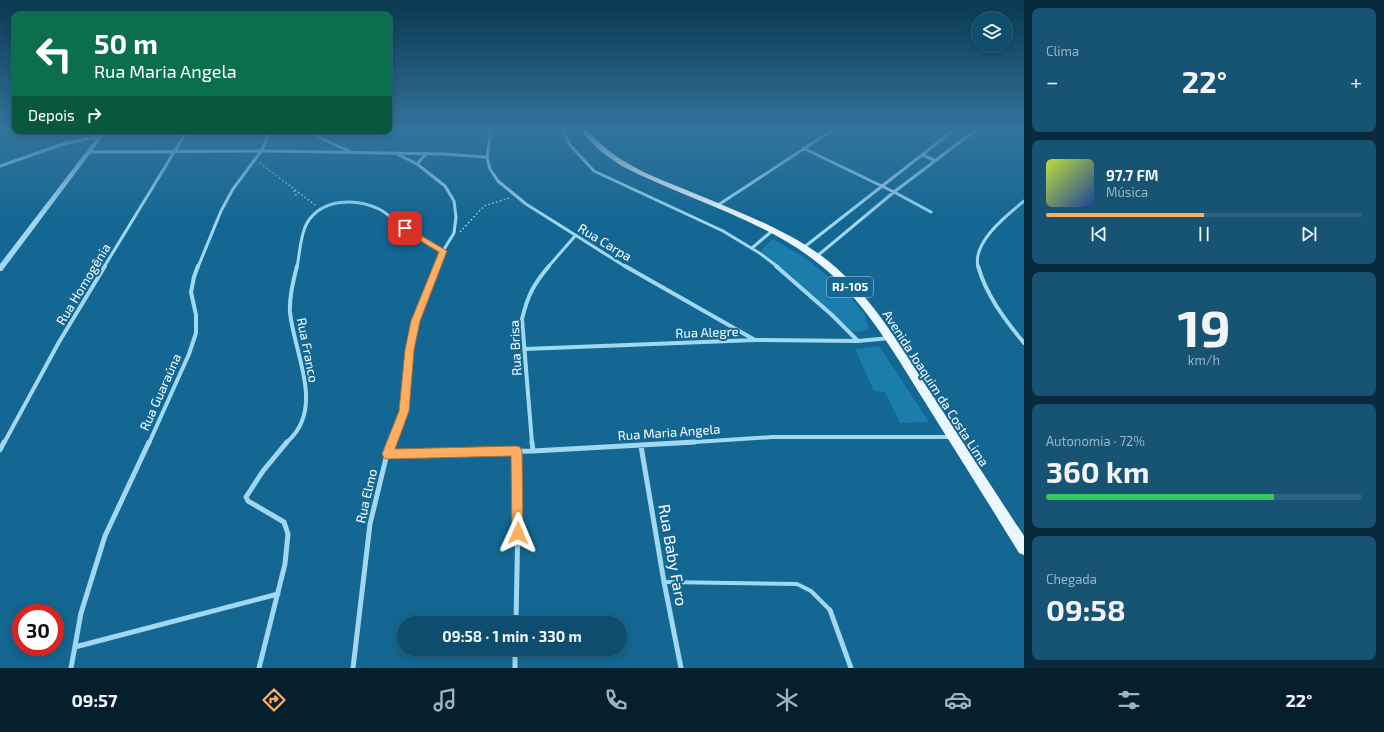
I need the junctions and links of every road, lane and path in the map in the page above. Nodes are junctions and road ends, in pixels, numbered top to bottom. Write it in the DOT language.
graph roads {
  1 [pos="18,160"];
  2 [pos="83,160"];
  3 [pos="170,160"];
  4 [pos="255,160"];
  5 [pos="258,160"];
  6 [pos="410,160"];
  7 [pos="421,160"];
  8 [pos="486,160"];
  9 [pos="584,160"];
  10 [pos="617,160"];
  11 [pos="785,160"];
  12 [pos="828,160"];
  13 [pos="915,160"];
  14 [pos="934,160"];
  15 [pos="418,164"];
  16 [pos="0,168"];
  17 [pos="292,186"];
  18 [pos="882,186"];
  19 [pos="894,192"];
  20 [pos="516,196"];
  21 [pos="297,197"];
  22 [pos="1024,201"];
  23 [pos="718,205"];
  24 [pos="319,209"];
  25 [pos="931,212"];
  26 [pos="772,231"];
  27 [pos="458,234"];
  28 [pos="575,236"];
  29 [pos="752,248"];
  30 [pos="802,248"];
  31 [pos="443,251"];
  32 [pos="816,257"];
  33 [pos="0,269"];
  34 [pos="890,338"];
  35 [pos="755,340"];
  36 [pos="858,341"];
  37 [pos="1024,343"];
  38 [pos="525,349"];
  39 [pos="952,437"];
  40 [pos="640,446"];
  41 [pos="0,450"];
  42 [pos="516,451"];
  43 [pos="534,451"];
  44 [pos="387,454"];
  45 [pos="1024,548"];
  46 [pos="664,582"];
  47 [pos="278,594"];
  48 [pos="830,610"];
  49 [pos="516,616"];
  50 [pos="74,647"];
  51 [pos="516,656"];
  52 [pos="71,668"];
  53 [pos="258,668"];
  54 [pos="353,668"];
  55 [pos="515,668"];
  56 [pos="681,668"];
  57 [pos="851,668"];
  1 -- 16 [label="street"];
  2 -- 33 [label="street"];
  3 -- 41 [label="street, Rua Homogênia"];
  4 -- 50 [label="street, Rua Guaraúna"];
  5 -- 17 [label="path"];
  6 -- 15 [label="street, Rua Elmo"];
  7 -- 15 [label="street"];
  8 -- 20 [label="street, Rua Carpa"];
  9 -- 29 [label="street"];
  10 -- 23 [label="main road, Avenida Joaquim da Costa Lima / RJ-105"];
  11 -- 23 [label="street"];
  12 -- 18 [label="street"];
  13 -- 18 [label="street"];
  14 -- 19 [label="street"];
  15 -- 31 [label="street, Rua Elmo"];
  17 -- 21 [label="path"];
  17 -- 24 [label="path"];
  18 -- 19 [label="street"];
  18 -- 30 [label="street"];
  19 -- 25 [label="street"];
  19 -- 32 [label="street"];
  20 -- 27 [label="path"];
  20 -- 28 [label="street, Rua Carpa"];
  22 -- 37 [label="street"];
  23 -- 26 [label="main road, Avenida Joaquim da Costa Lima / RJ-105"];
  24 -- 31 [label="street"];
  24 -- 47 [label="street, Rua Franco"];
  26 -- 29 [label="street"];
  26 -- 30 [label="main road, Avenida Joaquim da Costa Lima / RJ-105"];
  28 -- 35 [label="street, Rua Carpa"];
  28 -- 38 [label="street, Rua Brisa"];
  29 -- 36 [label="street"];
  30 -- 32 [label="main road, Avenida Joaquim da Costa Lima / RJ-105"];
  31 -- 44 [label="street, Rua Elmo"];
  32 -- 34 [label="main road, Avenida Joaquim da Costa Lima / RJ-105"];
  34 -- 36 [label="street, Rua Alegre"];
  34 -- 39 [label="main road, Avenida Joaquim da Costa Lima / RJ-105"];
  35 -- 36 [label="street, Rua Alegre"];
  35 -- 38 [label="street, Rua Alegre"];
  38 -- 43 [label="street, Rua Brisa"];
  39 -- 40 [label="street, Rua Maria Angela"];
  39 -- 45 [label="main road, Avenida Joaquim da Costa Lima / RJ-105"];
  40 -- 43 [label="street, Rua Maria Angela"];
  40 -- 46 [label="street, Rua Baby Faro"];
  42 -- 43 [label="street, Rua Maria Angela"];
  42 -- 44 [label="street, Rua Maria Angela"];
  42 -- 49 [label="street"];
  44 -- 54 [label="street, Rua Elmo"];
  46 -- 48 [label="lane"];
  46 -- 56 [label="street, Rua Baby Faro"];
  47 -- 50 [label="street"];
  47 -- 53 [label="street, Rua Franco"];
  48 -- 57 [label="street"];
  50 -- 52 [label="street, Rua Guaraúna"];
  51 -- 55 [label="street"];
}
